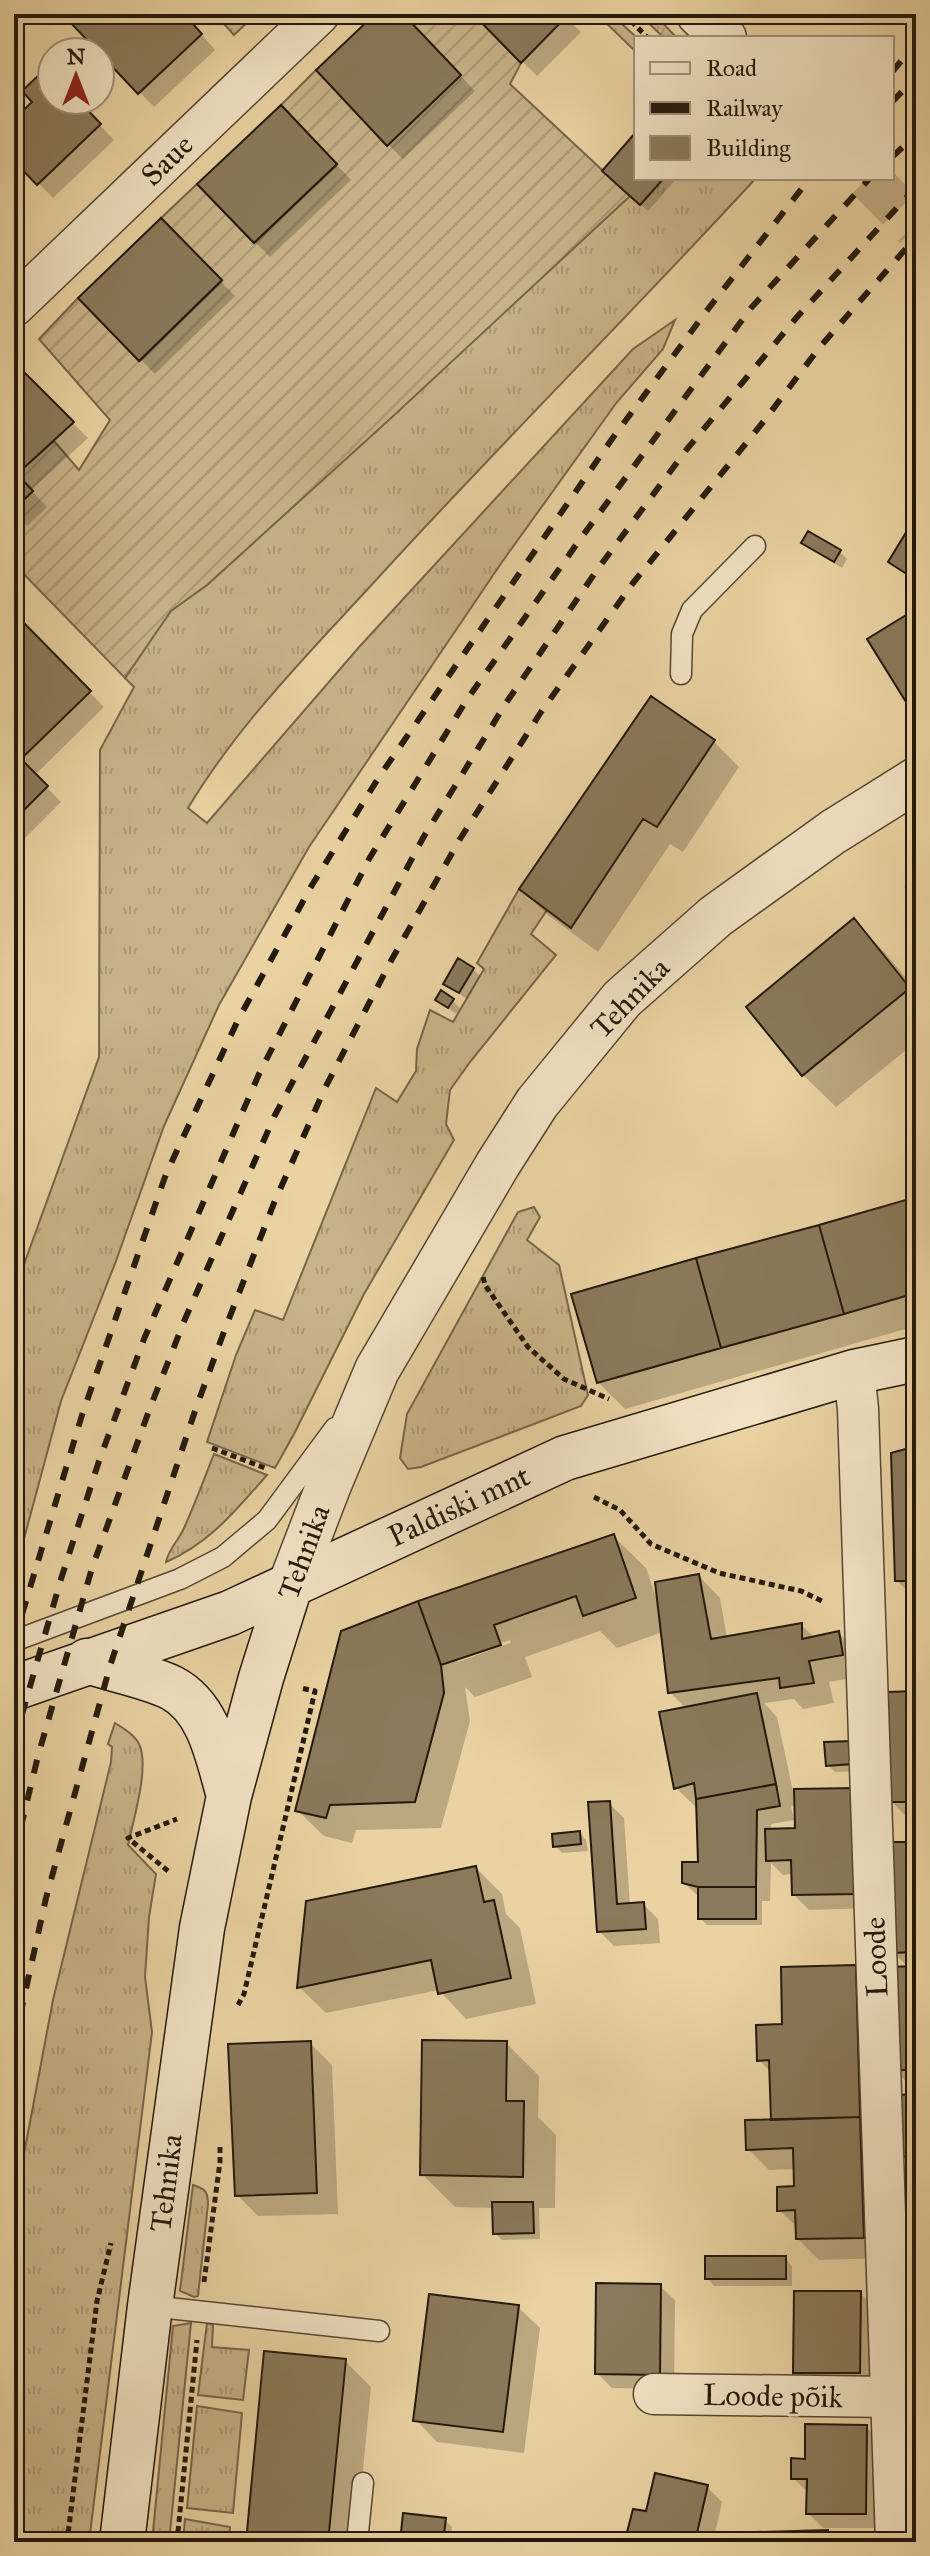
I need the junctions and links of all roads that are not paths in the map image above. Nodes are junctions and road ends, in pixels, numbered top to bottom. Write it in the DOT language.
graph roads {
  1 [pos="319,14"];
  2 [pos="699,14"];
  3 [pos="722,36"];
  4 [pos="14,306"];
  5 [pos="755,546"];
  6 [pos="681,674"];
  7 [pos="916,780"];
  8 [pos="916,1359"];
  9 [pos="377,1370"];
  10 [pos="856,1391"];
  11 [pos="290,1586"];
  12 [pos="14,1641"];
  13 [pos="87,1661"];
  14 [pos="14,1688"];
  15 [pos="229,1796"];
  16 [pos="150,2306"];
  17 [pos="379,2331"];
  18 [pos="654,2394"];
  19 [pos="891,2397"];
  20 [pos="363,2483"];
  21 [pos="122,2542"];
  22 [pos="357,2542"];
  23 [pos="896,2542"];
  1 -- 4 [label="street, Saue"];
  2 -- 3 [label="main road"];
  5 -- 6 [label="lane"];
  7 -- 9 [label="main road, Tehnika"];
  8 -- 10 [label="main road, Paldiski mnt"];
  9 -- 11 [label="main road, Tehnika"];
  9 -- 12 [label="lane"];
  10 -- 11 [label="main road, Paldiski mnt"];
  10 -- 19 [label="street, Loode"];
  11 -- 13 [label="main road, Paldiski mnt"];
  11 -- 15 [label="main road, Tehnika"];
  13 -- 14 [label="main road, Paldiski mnt"];
  13 -- 15 [label="main road"];
  15 -- 16 [label="main road, Tehnika"];
  16 -- 17 [label="lane"];
  16 -- 21 [label="main road, Tehnika"];
  18 -- 19 [label="street, Loode põik"];
  19 -- 23 [label="street, Loode"];
  20 -- 22 [label="lane"];
}
